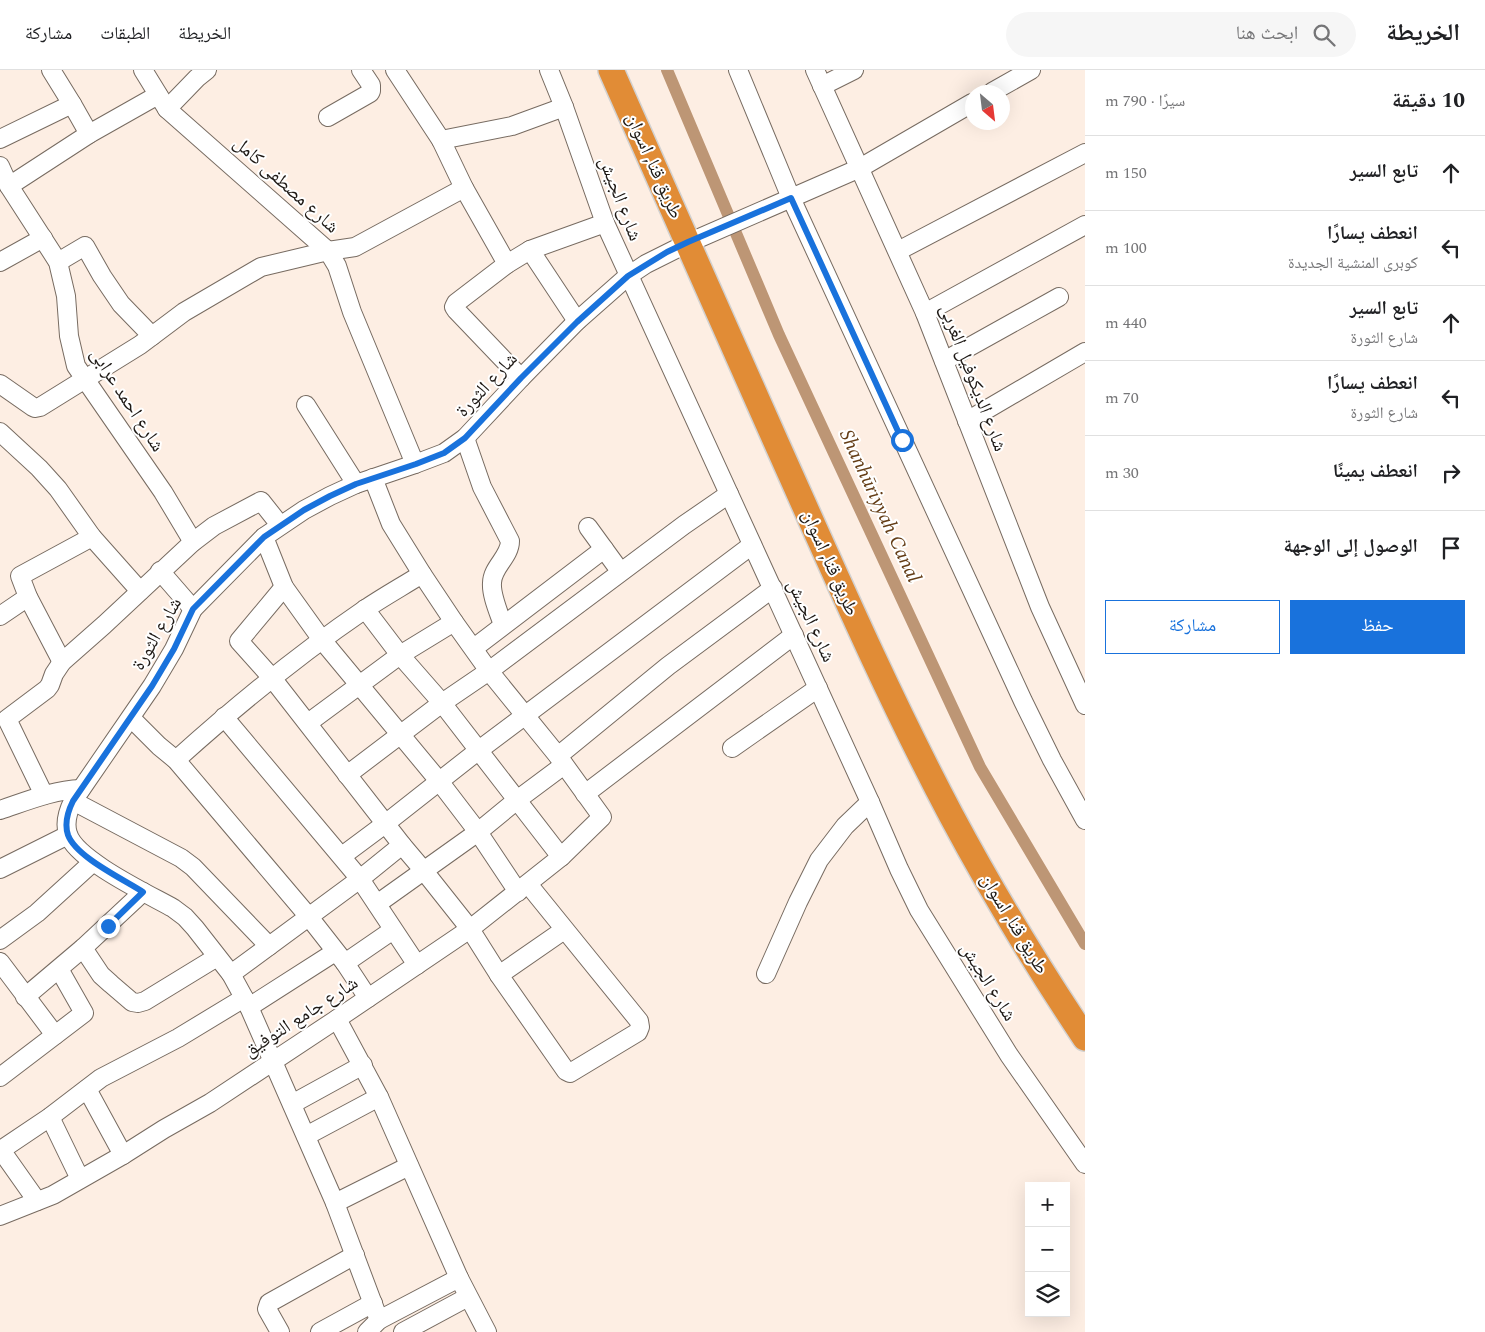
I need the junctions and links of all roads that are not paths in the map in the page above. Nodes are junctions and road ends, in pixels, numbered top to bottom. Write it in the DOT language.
graph roads {
  1 [pos="51,70"];
  2 [pos="143,70"];
  3 [pos="207,70"];
  4 [pos="361,70"];
  5 [pos="395,70"];
  6 [pos="549,70"];
  7 [pos="611,70"];
  8 [pos="738,70"];
  9 [pos="854,70"];
  10 [pos="1031,70"];
  11 [pos="819,78"];
  12 [pos="1004,85"];
  13 [pos="162,102"];
  14 [pos="72,104"];
  15 [pos="564,107"];
  16 [pos="965,107"];
  17 [pos="328,117"];
  18 [pos="88,134"];
  19 [pos="0,139"];
  20 [pos="441,140"];
  21 [pos="1085,153"];
  22 [pos="0,166"];
  23 [pos="856,170"];
  24 [pos="9,186"];
  25 [pos="464,188"];
  26 [pos="791,198"];
  27 [pos="605,223"];
  28 [pos="1085,225"];
  29 [pos="43,238"];
  30 [pos="677,248"];
  31 [pos="530,250"];
  32 [pos="328,251"];
  33 [pos="898,251"];
  34 [pos="0,262"];
  35 [pos="58,262"];
  36 [pos="507,264"];
  37 [pos="628,276"];
  38 [pos="1059,297"];
  39 [pos="925,313"];
  40 [pos="577,322"];
  41 [pos="152,336"];
  42 [pos="1085,352"];
  43 [pos="944,361"];
  44 [pos="521,378"];
  45 [pos="84,380"];
  46 [pos="0,384"];
  47 [pos="306,405"];
  48 [pos="967,421"];
  49 [pos="0,432"];
  50 [pos="465,438"];
  51 [pos="416,464"];
  52 [pos="374,478"];
  53 [pos="356,484"];
  54 [pos="729,494"];
  55 [pos="280,525"];
  56 [pos="588,527"];
  57 [pos="92,537"];
  58 [pos="264,537"];
  59 [pos="193,542"];
  60 [pos="752,545"];
  61 [pos="604,550"];
  62 [pos="160,571"];
  63 [pos="620,572"];
  64 [pos="422,574"];
  65 [pos="284,587"];
  66 [pos="773,588"];
  67 [pos="140,591"];
  68 [pos="28,597"];
  69 [pos="193,609"];
  70 [pos="365,610"];
  71 [pos="0,616"];
  72 [pos="454,622"];
  73 [pos="503,625"];
  74 [pos="794,634"];
  75 [pos="322,640"];
  76 [pos="474,648"];
  77 [pos="400,655"];
  78 [pos="62,662"];
  79 [pos="489,670"];
  80 [pos="272,678"];
  81 [pos="360,685"];
  82 [pos="818,688"];
  83 [pos="1083,699"];
  84 [pos="442,703"];
  85 [pos="526,716"];
  86 [pos="224,717"];
  87 [pos="131,718"];
  88 [pos="308,723"];
  89 [pos="402,734"];
  90 [pos="732,748"];
  91 [pos="479,750"];
  92 [pos="176,760"];
  93 [pos="561,760"];
  94 [pos="347,775"];
  95 [pos="439,781"];
  96 [pos="585,794"];
  97 [pos="44,795"];
  98 [pos="77,795"];
  99 [pos="517,800"];
  100 [pos="870,802"];
  101 [pos="0,810"];
  102 [pos="1085,820"];
  103 [pos="385,824"];
  104 [pos="478,832"];
  105 [pos="68,835"];
  106 [pos="402,846"];
  107 [pos="342,856"];
  108 [pos="561,857"];
  109 [pos="93,862"];
  110 [pos="0,869"];
  111 [pos="424,871"];
  112 [pos="360,879"];
  113 [pos="523,888"];
  114 [pos="143,892"];
  115 [pos="377,904"];
  116 [pos="308,917"];
  117 [pos="470,929"];
  118 [pos="393,930"];
  119 [pos="564,930"];
  120 [pos="0,940"];
  121 [pos="270,946"];
  122 [pos="83,948"];
  123 [pos="218,957"];
  124 [pos="340,957"];
  125 [pos="0,962"];
  126 [pos="417,965"];
  127 [pos="59,969"];
  128 [pos="231,974"];
  129 [pos="766,974"];
  130 [pos="499,975"];
  131 [pos="25,997"];
  132 [pos="368,998"];
  133 [pos="246,1002"];
  134 [pos="337,1019"];
  135 [pos="55,1035"];
  136 [pos="1085,1038"];
  137 [pos="273,1060"];
  138 [pos="363,1066"];
  139 [pos="0,1077"];
  140 [pos="87,1089"];
  141 [pos="379,1097"];
  142 [pos="292,1104"];
  143 [pos="50,1117"];
  144 [pos="306,1136"];
  145 [pos="123,1155"];
  146 [pos="1085,1164"];
  147 [pos="409,1166"];
  148 [pos="6,1169"];
  149 [pos="80,1179"];
  150 [pos="37,1201"];
  151 [pos="335,1203"];
  152 [pos="0,1216"];
  153 [pos="355,1255"];
  154 [pos="459,1278"];
  155 [pos="468,1297"];
  156 [pos="373,1303"];
  157 [pos="373,1326"];
  158 [pos="280,1332"];
  159 [pos="320,1332"];
  160 [pos="403,1332"];
  161 [pos="487,1332"];
  1 -- 14 [label="street"];
  2 -- 13 [label="street, شارع مصطفى كامل"];
  3 -- 13 [label="street"];
  4 -- 17 [label="street"];
  5 -- 20 [label="street"];
  6 -- 15 [label="street, شارع الجيش"];
  7 -- 30 [label="highway, طريق قنا, اسوان"];
  8 -- 26 [label="street"];
  9 -- 11 [label="street"];
  10 -- 12 [label="street"];
  11 -- 23 [label="street, شارع الديكوفيل الغربى"];
  13 -- 18 [label="street"];
  13 -- 32 [label="street, شارع مصطفى كامل"];
  14 -- 18 [label="street"];
  14 -- 19 [label="street"];
  15 -- 20 [label="street"];
  15 -- 27 [label="street, شارع الجيش"];
  16 -- 23 [label="street, شارع الثورة"];
  18 -- 24 [label="street"];
  20 -- 25 [label="street"];
  21 -- 33 [label="street"];
  22 -- 24 [label="street, شارع احمد عرابى"];
  23 -- 26 [label="street, شارع الثورة"];
  23 -- 33 [label="street, شارع الديكوفيل الغربى"];
  24 -- 29 [label="street, شارع احمد عرابى"];
  25 -- 32 [label="street"];
  25 -- 36 [label="street"];
  26 -- 30 [label="street, شارع الثورة"];
  26 -- 102 [label="street"];
  27 -- 31 [label="street"];
  27 -- 37 [label="street, شارع الجيش"];
  28 -- 39 [label="street"];
  29 -- 34 [label="street"];
  29 -- 35 [label="street, شارع احمد عرابى"];
  30 -- 37 [label="street, شارع الثورة"];
  30 -- 136 [label="highway, طريق قنا, اسوان"];
  31 -- 36 [label="street"];
  31 -- 40 [label="street"];
  32 -- 41 [label="street"];
  32 -- 51 [label="street, شارع مصطفى كامل"];
  33 -- 39 [label="street, شارع الديكوفيل الغربى"];
  35 -- 41 [label="street"];
  35 -- 45 [label="street, شارع احمد عرابى"];
  36 -- 44 [label="street"];
  37 -- 40 [label="street, شارع الثورة"];
  37 -- 54 [label="street, شارع الجيش"];
  38 -- 43 [label="street"];
  39 -- 43 [label="street, شارع الديكوفيل الغربى"];
  40 -- 44 [label="street, شارع الثورة"];
  41 -- 45 [label="street"];
  42 -- 48 [label="street"];
  43 -- 48 [label="street, شارع الديكوفيل الغربى"];
  44 -- 50 [label="street, شارع الثورة"];
  45 -- 46 [label="street"];
  45 -- 59 [label="street, شارع احمد عرابى"];
  47 -- 53 [label="street"];
  48 -- 83 [label="street, شارع الديكوفيل الغربى"];
  49 -- 57 [label="street"];
  50 -- 51 [label="street, شارع الثورة"];
  50 -- 73 [label="street"];
  51 -- 52 [label="street, شارع الثورة"];
  52 -- 53 [label="street, شارع الثورة"];
  52 -- 64 [label="street"];
  53 -- 55 [label="street, شارع الثورة"];
  54 -- 60 [label="street, شارع الجيش"];
  54 -- 63 [label="street"];
  55 -- 58 [label="street, شارع الثورة"];
  55 -- 59 [label="street"];
  56 -- 61 [label="street"];
  57 -- 67 [label="street"];
  57 -- 68 [label="street"];
  58 -- 65 [label="street"];
  58 -- 69 [label="street, شارع الثورة"];
  59 -- 62 [label="street"];
  60 -- 66 [label="street, شارع الجيش"];
  60 -- 85 [label="street"];
  61 -- 63 [label="street"];
  61 -- 73 [label="street"];
  62 -- 67 [label="street"];
  62 -- 69 [label="street"];
  63 -- 79 [label="street"];
  64 -- 70 [label="street"];
  64 -- 72 [label="street"];
  65 -- 75 [label="street"];
  65 -- 80 [label="street"];
  66 -- 74 [label="street, شارع الجيش"];
  66 -- 93 [label="street"];
  67 -- 78 [label="street"];
  68 -- 71 [label="street"];
  68 -- 78 [label="street"];
  69 -- 87 [label="street, شارع الثورة"];
  70 -- 75 [label="street"];
  70 -- 77 [label="street"];
  72 -- 76 [label="street"];
  72 -- 77 [label="street"];
  73 -- 76 [label="street"];
  74 -- 82 [label="street, شارع الجيش"];
  74 -- 96 [label="street"];
  75 -- 80 [label="street"];
  75 -- 81 [label="street"];
  76 -- 79 [label="street"];
  77 -- 81 [label="street"];
  77 -- 84 [label="street"];
  78 -- 97 [label="street"];
  79 -- 84 [label="street"];
  79 -- 85 [label="street"];
  80 -- 86 [label="street"];
  80 -- 88 [label="street"];
  81 -- 88 [label="street"];
  81 -- 89 [label="street"];
  82 -- 90 [label="street"];
  82 -- 100 [label="street, شارع الجيش"];
  84 -- 89 [label="street"];
  84 -- 91 [label="street"];
  85 -- 91 [label="street"];
  85 -- 93 [label="street"];
  86 -- 92 [label="street"];
  86 -- 107 [label="street"];
  87 -- 92 [label="street"];
  87 -- 98 [label="street, شارع الثورة"];
  88 -- 94 [label="street"];
  89 -- 94 [label="street"];
  89 -- 95 [label="street"];
  91 -- 95 [label="street"];
  91 -- 99 [label="street"];
  92 -- 116 [label="street"];
  93 -- 96 [label="street"];
  93 -- 99 [label="street"];
  94 -- 103 [label="street"];
  95 -- 103 [label="street"];
  95 -- 104 [label="street"];
  96 -- 108 [label="street, شارع جامع التوفيق"];
  97 -- 98 [label="street"];
  97 -- 101 [label="street"];
  98 -- 105 [label="street, شارع الثورة"];
  98 -- 121 [label="street"];
  99 -- 104 [label="street"];
  99 -- 108 [label="street"];
  100 -- 129 [label="street"];
  100 -- 146 [label="street, شارع الجيش"];
  103 -- 106 [label="street"];
  103 -- 107 [label="street"];
  104 -- 111 [label="street"];
  104 -- 113 [label="street"];
  105 -- 109 [label="street"];
  105 -- 110 [label="street"];
  106 -- 111 [label="street"];
  106 -- 112 [label="street"];
  107 -- 112 [label="street"];
  108 -- 113 [label="street, شارع جامع التوفيق"];
  109 -- 114 [label="street"];
  109 -- 120 [label="street"];
  111 -- 115 [label="street"];
  111 -- 117 [label="street"];
  112 -- 115 [label="street"];
  112 -- 116 [label="street"];
  113 -- 117 [label="street, شارع جامع التوفيق"];
  113 -- 119 [label="street"];
  114 -- 122 [label="street"];
  114 -- 123 [label="street"];
  115 -- 118 [label="street"];
  116 -- 121 [label="street"];
  116 -- 124 [label="street"];
  117 -- 126 [label="street, شارع جامع التوفيق"];
  117 -- 130 [label="street"];
  118 -- 124 [label="street"];
  118 -- 126 [label="street"];
  119 -- 130 [label="street"];
  119 -- 130 [label="street"];
  121 -- 128 [label="street"];
  122 -- 123 [label="street"];
  122 -- 127 [label="street"];
  123 -- 128 [label="street"];
  124 -- 132 [label="street"];
  124 -- 133 [label="street"];
  125 -- 131 [label="street"];
  126 -- 132 [label="street, شارع جامع التوفيق"];
  127 -- 131 [label="street"];
  127 -- 135 [label="street"];
  128 -- 133 [label="street"];
  131 -- 135 [label="street"];
  132 -- 134 [label="street, شارع جامع التوفيق"];
  133 -- 137 [label="street"];
  133 -- 140 [label="street"];
  134 -- 137 [label="street, شارع جامع التوفيق"];
  134 -- 138 [label="street"];
  135 -- 139 [label="street"];
  137 -- 142 [label="street"];
  137 -- 145 [label="street, شارع جامع التوفيق"];
  138 -- 141 [label="street"];
  138 -- 142 [label="street"];
  140 -- 143 [label="street"];
  140 -- 145 [label="street"];
  141 -- 144 [label="street"];
  141 -- 147 [label="street"];
  142 -- 144 [label="street"];
  143 -- 148 [label="street"];
  143 -- 149 [label="street"];
  144 -- 151 [label="street"];
  145 -- 149 [label="street, شارع جامع التوفيق"];
  147 -- 151 [label="street"];
  147 -- 154 [label="street"];
  148 -- 150 [label="street"];
  149 -- 150 [label="street, شارع جامع التوفيق"];
  150 -- 152 [label="street, شارع جامع التوفيق"];
  151 -- 153 [label="street"];
  153 -- 156 [label="street"];
  153 -- 158 [label="street"];
  154 -- 155 [label="street"];
  154 -- 157 [label="street"];
  155 -- 160 [label="street"];
  155 -- 161 [label="street"];
  156 -- 157 [label="street"];
  156 -- 159 [label="street"];
}
